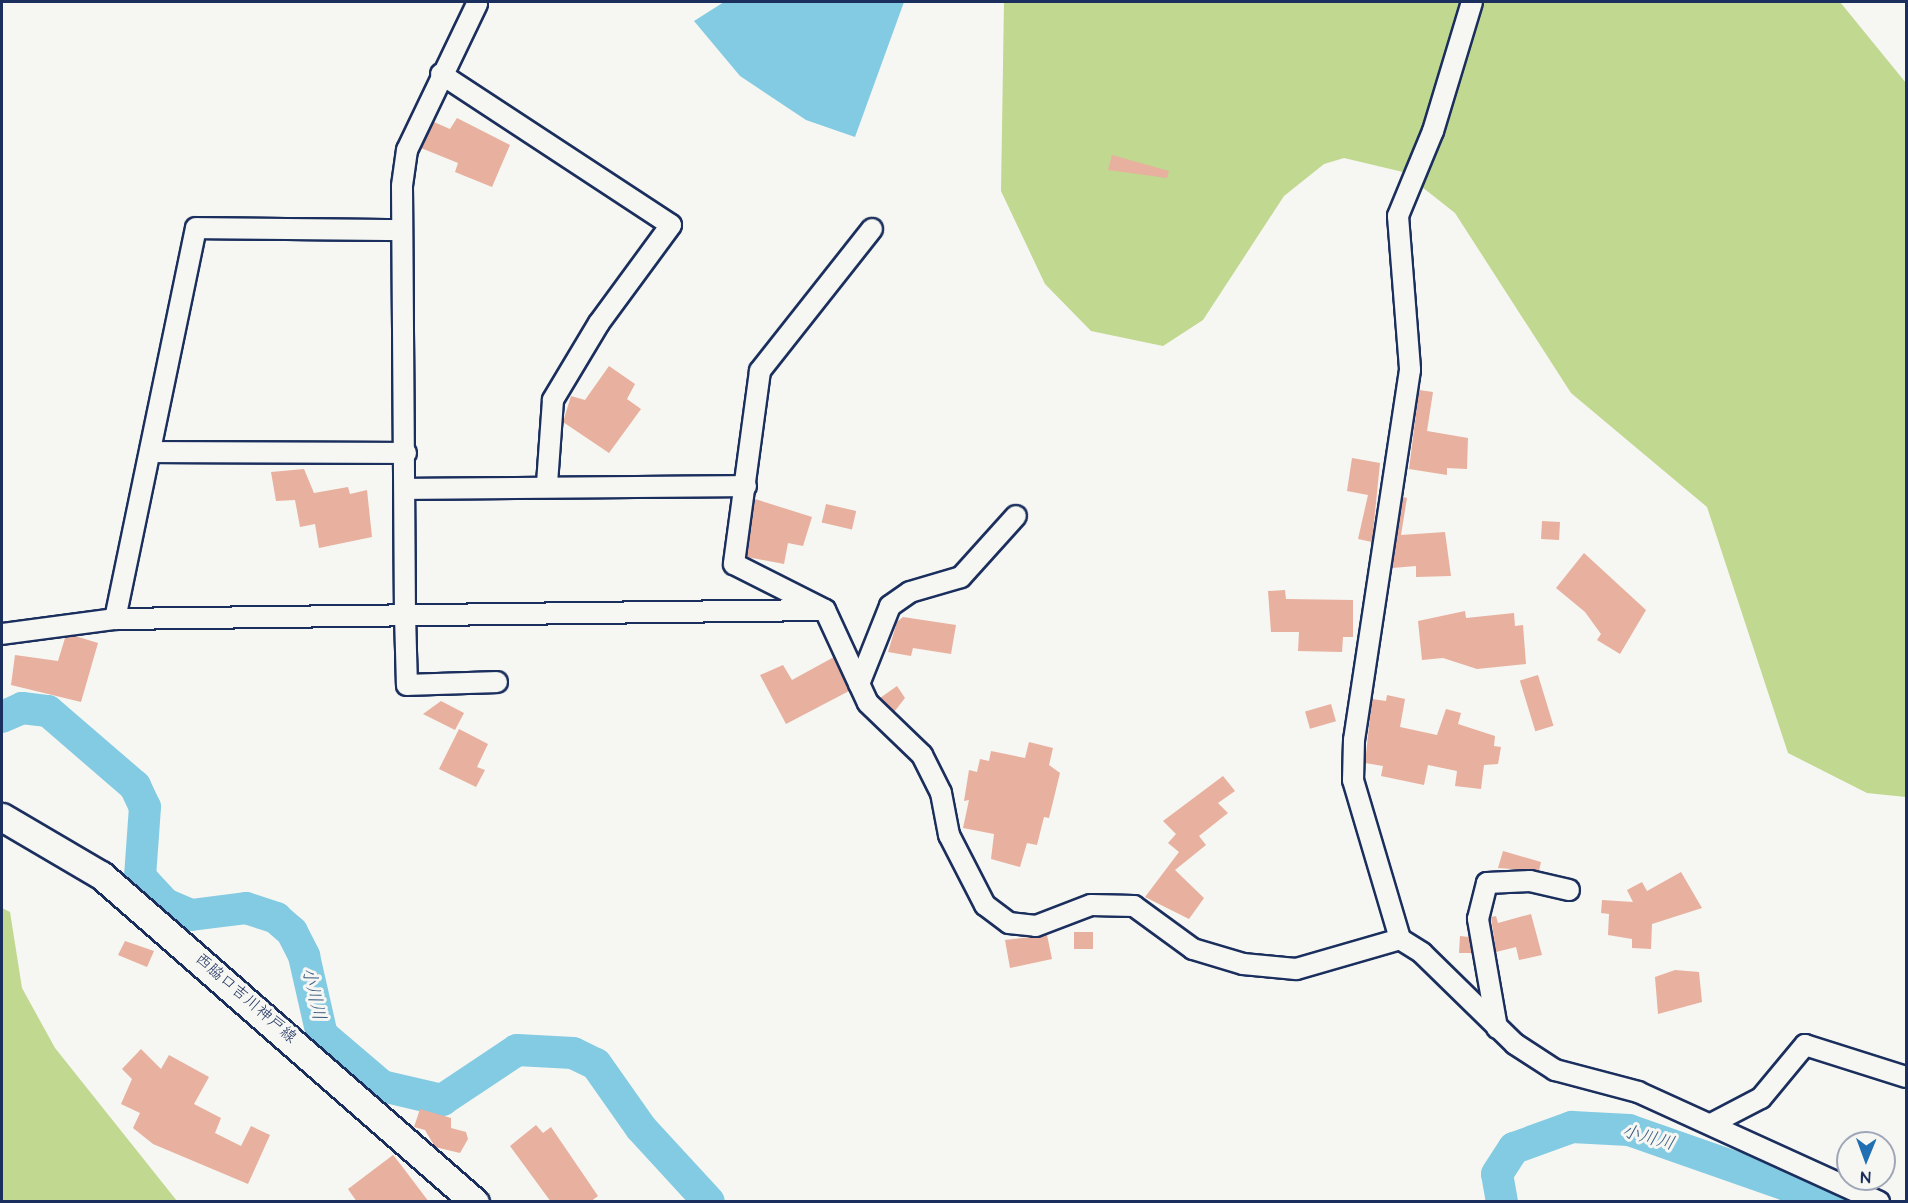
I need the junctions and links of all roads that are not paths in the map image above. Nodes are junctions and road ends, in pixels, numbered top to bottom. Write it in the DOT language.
graph roads {
  1 [pos="1472,2"];
  2 [pos="477,4"];
  3 [pos="441,74"];
  4 [pos="872,229"];
  5 [pos="402,230"];
  6 [pos="150,452"];
  7 [pos="406,453"];
  8 [pos="547,484"];
  9 [pos="746,486"];
  10 [pos="406,489"];
  11 [pos="1016,516"];
  12 [pos="825,610"];
  13 [pos="405,615"];
  14 [pos="115,619"];
  15 [pos="2,634"];
  16 [pos="497,682"];
  17 [pos="860,684"];
  18 [pos="2,817"];
  19 [pos="1569,890"];
  20 [pos="1400,939"];
  21 [pos="1497,1028"];
  22 [pos="1906,1077"];
  23 [pos="1711,1124"];
  24 [pos="474,1202"];
  25 [pos="1879,1202"];
  1 -- 20 [label="street"];
  2 -- 3 [label="street"];
  3 -- 5 [label="street"];
  3 -- 8 [label="street"];
  4 -- 9 [label="street"];
  5 -- 6 [label="street"];
  5 -- 7 [label="street"];
  6 -- 7 [label="street"];
  6 -- 14 [label="street"];
  7 -- 10 [label="street"];
  8 -- 9 [label="street"];
  8 -- 10 [label="street"];
  9 -- 12 [label="street"];
  10 -- 13 [label="street"];
  11 -- 17 [label="street"];
  12 -- 13 [label="street"];
  12 -- 17 [label="street"];
  13 -- 14 [label="street"];
  13 -- 16 [label="street"];
  14 -- 15 [label="street"];
  17 -- 20 [label="street"];
  18 -- 24 [label="main road, 西脇口吉川神戸線"];
  19 -- 21 [label="street"];
  20 -- 21 [label="street"];
  21 -- 23 [label="street"];
  22 -- 23 [label="street"];
  23 -- 25 [label="street"];
}
